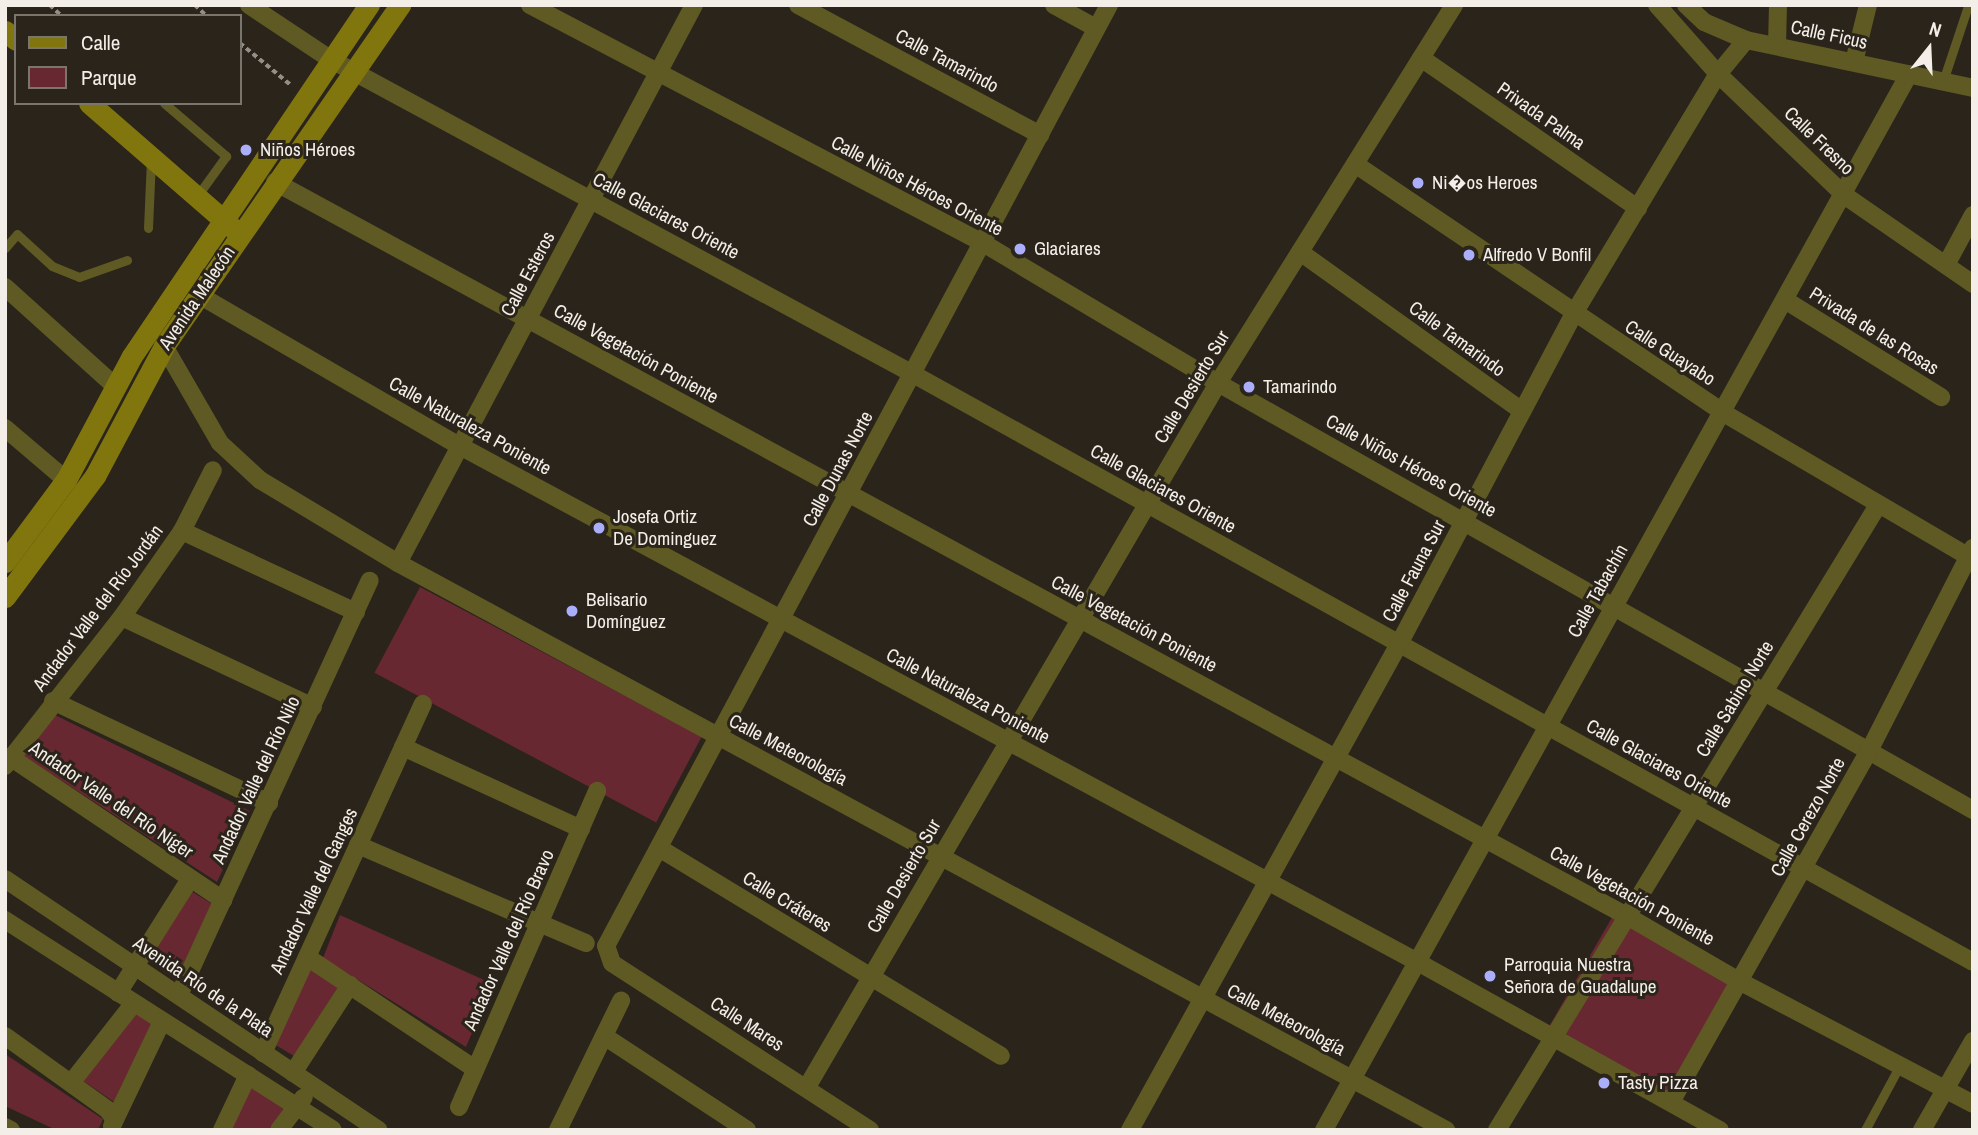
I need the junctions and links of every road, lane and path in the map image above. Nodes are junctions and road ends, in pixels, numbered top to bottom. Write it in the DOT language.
graph roads {
  1 [pos="249,5"];
  2 [pos="369,5"];
  3 [pos="400,5"];
  4 [pos="530,5"];
  5 [pos="694,5"];
  6 [pos="798,5"];
  7 [pos="1054,5"];
  8 [pos="1109,5"];
  9 [pos="1454,5"];
  10 [pos="1657,5"];
  11 [pos="1686,5"];
  12 [pos="1778,5"];
  13 [pos="1868,5"];
  14 [pos="1967,9"];
  15 [pos="1096,28"];
  16 [pos="1746,40"];
  17 [pos="242,45"];
  18 [pos="1777,46"];
  19 [pos="1421,58"];
  20 [pos="330,59"];
  21 [pos="1854,62"];
  22 [pos="351,70"];
  23 [pos="658,73"];
  24 [pos="1718,74"];
  25 [pos="1909,74"];
  26 [pos="1943,81"];
  27 [pos="1973,88"];
  28 [pos="305,97"];
  29 [pos="91,105"];
  30 [pos="166,105"];
  31 [pos="1040,135"];
  32 [pos="151,158"];
  33 [pos="1355,164"];
  34 [pos="275,182"];
  35 [pos="1844,195"];
  36 [pos="197,196"];
  37 [pos="591,200"];
  38 [pos="1638,208"];
  39 [pos="1973,215"];
  40 [pos="223,219"];
  41 [pos="148,228"];
  42 [pos="240,234"];
  43 [pos="982,243"];
  44 [pos="5,248"];
  45 [pos="1300,252"];
  46 [pos="127,260"];
  47 [pos="1946,265"];
  48 [pos="1973,284"];
  49 [pos="5,287"];
  50 [pos="199,295"];
  51 [pos="1785,300"];
  52 [pos="1573,315"];
  53 [pos="528,319"];
  54 [pos="164,346"];
  55 [pos="913,374"];
  56 [pos="1218,383"];
  57 [pos="116,387"];
  58 [pos="1941,397"];
  59 [pos="1522,411"];
  60 [pos="1722,412"];
  61 [pos="5,428"];
  62 [pos="460,446"];
  63 [pos="213,470"];
  64 [pos="66,480"];
  65 [pos="849,494"];
  66 [pos="1147,504"];
  67 [pos="1878,505"];
  68 [pos="1465,520"];
  69 [pos="182,531"];
  70 [pos="1971,555"];
  71 [pos="5,562"];
  72 [pos="398,563"];
  73 [pos="369,581"];
  74 [pos="5,597"];
  75 [pos="1614,605"];
  76 [pos="356,612"];
  77 [pos="122,617"];
  78 [pos="1080,619"];
  79 [pos="782,620"];
  80 [pos="1399,644"];
  81 [pos="1765,690"];
  82 [pos="54,701"];
  83 [pos="423,705"];
  84 [pos="313,707"];
  85 [pos="1547,726"];
  86 [pos="719,737"];
  87 [pos="1008,741"];
  88 [pos="403,747"];
  89 [pos="1870,749"];
  90 [pos="1336,758"];
  91 [pos="8,762"];
  92 [pos="597,791"];
  93 [pos="269,803"];
  94 [pos="1694,807"];
  95 [pos="1973,810"];
  96 [pos="581,829"];
  97 [pos="1484,838"];
  98 [pos="358,845"];
  99 [pos="659,848"];
  100 [pos="941,856"];
  101 [pos="1803,868"];
  102 [pos="5,879"];
  103 [pos="190,879"];
  104 [pos="1267,881"];
  105 [pos="223,900"];
  106 [pos="1628,916"];
  107 [pos="5,920"];
  108 [pos="539,923"];
  109 [pos="586,943"];
  110 [pos="606,951"];
  111 [pos="307,957"];
  112 [pos="1415,960"];
  113 [pos="1973,962"];
  114 [pos="134,968"];
  115 [pos="869,977"];
  116 [pos="1739,981"];
  117 [pos="349,985"];
  118 [pos="118,993"];
  119 [pos="179,995"];
  120 [pos="1202,998"];
  121 [pos="621,1001"];
  122 [pos="134,1003"];
  123 [pos="162,1021"];
  124 [pos="5,1036"];
  125 [pos="604,1036"];
  126 [pos="1554,1037"];
  127 [pos="1973,1041"];
  128 [pos="263,1052"];
  129 [pos="1001,1056"];
  130 [pos="1900,1065"];
  131 [pos="475,1069"];
  132 [pos="293,1073"];
  133 [pos="248,1075"];
  134 [pos="1351,1079"];
  135 [pos="71,1083"];
  136 [pos="313,1086"];
  137 [pos="807,1087"];
  138 [pos="1942,1095"];
  139 [pos="1671,1102"];
  140 [pos="1973,1104"];
  141 [pos="298,1106"];
  142 [pos="459,1107"];
  143 [pos="113,1125"];
  144 [pos="5,1127"];
  145 [pos="1713,1128"];
  146 [pos="11,1130"];
  147 [pos="222,1130"];
  148 [pos="279,1130"];
  149 [pos="333,1130"];
  150 [pos="378,1130"];
  151 [pos="559,1130"];
  152 [pos="747,1130"];
  153 [pos="870,1130"];
  154 [pos="1129,1130"];
  155 [pos="1324,1130"];
  156 [pos="1446,1130"];
  157 [pos="1497,1130"];
  158 [pos="1865,1130"];
  159 [pos="1922,1130"];
  1 -- 20 [label="street, Calle Glaciares Oriente"];
  2 -- 20 [label="street, Avenida Malecón"];
  3 -- 22 [label="street, Avenida Malecón"];
  4 -- 23 [label="street, Calle Niños Héroes Oriente"];
  5 -- 23 [label="street, Calle Esteros"];
  6 -- 31 [label="street, Calle Tamarindo"];
  7 -- 15 [label="street"];
  8 -- 15 [label="street, Calle Dunas Norte"];
  9 -- 19 [label="street, Calle Desierto Sur"];
  10 -- 24 [label="street, Calle Fresno"];
  11 -- 16 [label="street, Calle Ficus"];
  12 -- 18 [label="street"];
  13 -- 21 [label="street"];
  14 -- 26 [label="lane"];
  15 -- 31 [label="street, Calle Dunas Norte"];
  16 -- 18 [label="street, Calle Ficus"];
  16 -- 24 [label="street, Calle Fauna Sur"];
  17 -- 28 [label="path"];
  18 -- 21 [label="street, Calle Ficus"];
  19 -- 33 [label="street, Calle Desierto Sur"];
  19 -- 38 [label="street, Privada Palma"];
  20 -- 22 [label="street, Calle Glaciares Oriente"];
  20 -- 28 [label="street, Avenida Malecón"];
  21 -- 25 [label="street, Calle Ficus"];
  22 -- 34 [label="street, Avenida Malecón"];
  22 -- 37 [label="street, Calle Glaciares Oriente"];
  23 -- 37 [label="street, Calle Esteros"];
  23 -- 43 [label="street, Calle Niños Héroes Oriente"];
  24 -- 35 [label="street, Calle Fresno"];
  24 -- 38 [label="street, Calle Fauna Sur"];
  25 -- 26 [label="street, Calle Ficus"];
  25 -- 35 [label="street, Calle Tabachín"];
  26 -- 27 [label="street, Calle Ficus"];
  28 -- 40 [label="street, Avenida Malecón"];
  29 -- 32 [label="street"];
  30 -- 36 [label="lane"];
  31 -- 43 [label="street, Calle Dunas Norte"];
  32 -- 36 [label="street"];
  32 -- 41 [label="lane"];
  33 -- 45 [label="street, Calle Desierto Sur"];
  33 -- 52 [label="street, Calle Guayabo"];
  34 -- 42 [label="street, Avenida Malecón"];
  34 -- 53 [label="street, Calle Vegetación Poniente"];
  35 -- 47 [label="street, Calle Fresno"];
  35 -- 51 [label="street, Calle Tabachín"];
  36 -- 40 [label="street"];
  37 -- 53 [label="street, Calle Esteros"];
  37 -- 55 [label="street, Calle Glaciares Oriente"];
  38 -- 52 [label="street, Calle Fauna Sur"];
  39 -- 47 [label="street"];
  40 -- 42 [label="street"];
  40 -- 57 [label="street, Avenida Malecón"];
  42 -- 50 [label="street, Avenida Malecón"];
  43 -- 55 [label="street, Calle Dunas Norte"];
  43 -- 56 [label="street, Calle Niños Héroes Oriente"];
  44 -- 46 [label="lane"];
  45 -- 56 [label="street, Calle Desierto Sur"];
  45 -- 59 [label="street, Calle Tamarindo"];
  47 -- 48 [label="street, Calle Fresno"];
  49 -- 57 [label="street"];
  50 -- 54 [label="street, Avenida Malecón"];
  50 -- 62 [label="street, Calle Naturaleza Poniente"];
  51 -- 58 [label="street, Privada de las Rosas"];
  51 -- 60 [label="street, Calle Tabachín"];
  52 -- 59 [label="street, Calle Fauna Sur"];
  52 -- 60 [label="street, Calle Guayabo"];
  53 -- 62 [label="street, Calle Esteros"];
  53 -- 65 [label="street, Calle Vegetación Poniente"];
  54 -- 72 [label="street, Calle Meteorología"];
  54 -- 74 [label="street, Avenida Malecón"];
  55 -- 65 [label="street, Calle Dunas Norte"];
  55 -- 66 [label="street, Calle Glaciares Oriente"];
  56 -- 66 [label="street, Calle Desierto Sur"];
  56 -- 68 [label="street, Calle Niños Héroes Oriente"];
  57 -- 64 [label="street, Avenida Malecón"];
  59 -- 68 [label="street, Calle Fauna Sur"];
  60 -- 67 [label="street, Calle Guayabo"];
  60 -- 75 [label="street, Calle Tabachín"];
  61 -- 64 [label="street"];
  62 -- 72 [label="street, Calle Esteros"];
  62 -- 79 [label="street, Calle Naturaleza Poniente"];
  63 -- 69 [label="street, Andador Valle del Río Jordán"];
  64 -- 71 [label="street, Avenida Malecón"];
  65 -- 78 [label="street, Calle Vegetación Poniente"];
  65 -- 79 [label="street, Calle Dunas Norte"];
  66 -- 78 [label="street, Calle Desierto Sur"];
  66 -- 80 [label="street, Calle Glaciares Oriente"];
  67 -- 70 [label="street, Calle Guayabo"];
  67 -- 81 [label="street, Calle Sabino Norte"];
  68 -- 75 [label="street, Calle Niños Héroes Oriente"];
  68 -- 80 [label="street, Calle Fauna Sur"];
  69 -- 76 [label="street"];
  69 -- 77 [label="street, Andador Valle del Río Jordán"];
  70 -- 89 [label="street, Calle Cerezo Norte"];
  72 -- 86 [label="street, Calle Meteorología"];
  73 -- 76 [label="street, Andador Valle del Río Nilo"];
  75 -- 81 [label="street, Calle Niños Héroes Oriente"];
  75 -- 85 [label="street, Calle Tabachín"];
  76 -- 84 [label="street, Andador Valle del Río Nilo"];
  77 -- 82 [label="street, Andador Valle del Río Jordán"];
  77 -- 84 [label="street"];
  78 -- 87 [label="street, Calle Desierto Sur"];
  78 -- 90 [label="street, Calle Vegetación Poniente"];
  79 -- 86 [label="street, Calle Dunas Norte"];
  79 -- 87 [label="street, Calle Naturaleza Poniente"];
  80 -- 85 [label="street, Calle Glaciares Oriente"];
  80 -- 90 [label="street, Calle Fauna Sur"];
  81 -- 89 [label="street, Calle Niños Héroes Oriente"];
  81 -- 94 [label="street, Calle Sabino Norte"];
  82 -- 91 [label="street, Andador Valle del Río Jordán"];
  82 -- 93 [label="street"];
  83 -- 88 [label="street, Andador Valle del Ganges"];
  84 -- 93 [label="street, Andador Valle del Río Nilo"];
  85 -- 94 [label="street, Calle Glaciares Oriente"];
  85 -- 97 [label="street, Calle Tabachín"];
  86 -- 99 [label="street, Calle Dunas Norte"];
  86 -- 100 [label="street, Calle Meteorología"];
  87 -- 100 [label="street, Calle Desierto Sur"];
  87 -- 104 [label="street, Calle Naturaleza Poniente"];
  88 -- 96 [label="street"];
  88 -- 98 [label="street, Andador Valle del Ganges"];
  89 -- 95 [label="street, Calle Niños Héroes Oriente"];
  89 -- 101 [label="street, Calle Cerezo Norte"];
  90 -- 97 [label="street, Calle Vegetación Poniente"];
  90 -- 104 [label="street, Calle Fauna Sur"];
  91 -- 103 [label="street, Andador Valle del Río Níger"];
  92 -- 96 [label="street, Andador Valle del Río Bravo"];
  93 -- 105 [label="street, Andador Valle del Río Nilo"];
  94 -- 101 [label="street, Calle Glaciares Oriente"];
  94 -- 106 [label="street, Calle Sabino Norte"];
  96 -- 108 [label="street, Andador Valle del Río Bravo"];
  97 -- 106 [label="street, Calle Vegetación Poniente"];
  97 -- 112 [label="street, Calle Tabachín"];
  98 -- 108 [label="street"];
  98 -- 111 [label="street, Andador Valle del Ganges"];
  99 -- 110 [label="street, Calle Dunas Norte"];
  99 -- 115 [label="street, Calle Cráteres"];
  100 -- 115 [label="street, Calle Desierto Sur"];
  100 -- 120 [label="street, Calle Meteorología"];
  101 -- 113 [label="street, Calle Glaciares Oriente"];
  101 -- 116 [label="street, Calle Cerezo Norte"];
  102 -- 114 [label="street, Avenida Río de la Plata"];
  103 -- 105 [label="street, Andador Valle del Río Níger"];
  103 -- 114 [label="street"];
  104 -- 112 [label="street, Calle Naturaleza Poniente"];
  104 -- 120 [label="street, Calle Fauna Sur"];
  105 -- 119 [label="street, Andador Valle del Río Nilo"];
  106 -- 116 [label="street, Calle Vegetación Poniente"];
  106 -- 126 [label="street, Calle Sabino Norte"];
  107 -- 118 [label="street"];
  108 -- 109 [label="street"];
  108 -- 131 [label="street, Andador Valle del Río Bravo"];
  110 -- 137 [label="street, Calle Mares"];
  111 -- 117 [label="street"];
  111 -- 128 [label="street, Andador Valle del Ganges"];
  112 -- 126 [label="street, Calle Naturaleza Poniente"];
  112 -- 134 [label="street, Calle Tabachín"];
  114 -- 118 [label="street"];
  114 -- 119 [label="street, Avenida Río de la Plata"];
  115 -- 129 [label="street, Calle Cráteres"];
  115 -- 137 [label="street, Calle Desierto Sur"];
  116 -- 130 [label="street, Calle Vegetación Poniente"];
  116 -- 139 [label="street, Calle Cerezo Norte"];
  117 -- 131 [label="street"];
  117 -- 132 [label="street"];
  118 -- 122 [label="street"];
  119 -- 128 [label="street, Avenida Río de la Plata"];
  120 -- 134 [label="street, Calle Meteorología"];
  120 -- 154 [label="street, Calle Fauna Sur"];
  121 -- 125 [label="street"];
  122 -- 123 [label="street"];
  122 -- 135 [label="street"];
  123 -- 133 [label="street"];
  123 -- 143 [label="street"];
  124 -- 135 [label="street"];
  125 -- 151 [label="street"];
  125 -- 152 [label="street"];
  126 -- 139 [label="street, Calle Naturaleza Poniente"];
  126 -- 157 [label="street, Calle Sabino Norte"];
  127 -- 138 [label="street"];
  128 -- 132 [label="street, Avenida Río de la Plata"];
  130 -- 138 [label="street, Calle Vegetación Poniente"];
  130 -- 158 [label="lane"];
  131 -- 142 [label="street, Andador Valle del Río Bravo"];
  132 -- 136 [label="street, Avenida Río de la Plata"];
  133 -- 141 [label="street"];
  133 -- 147 [label="street"];
  134 -- 155 [label="street, Calle Tabachín"];
  134 -- 156 [label="street, Calle Meteorología"];
  135 -- 143 [label="street"];
  136 -- 141 [label="street"];
  136 -- 150 [label="street, Avenida Río de la Plata"];
  137 -- 153 [label="street, Calle Mares"];
  138 -- 140 [label="street, Calle Vegetación Poniente"];
  138 -- 159 [label="street"];
  139 -- 145 [label="street, Calle Naturaleza Poniente"];
  141 -- 148 [label="street"];
  141 -- 149 [label="street"];
  144 -- 146 [label="street"];
}
